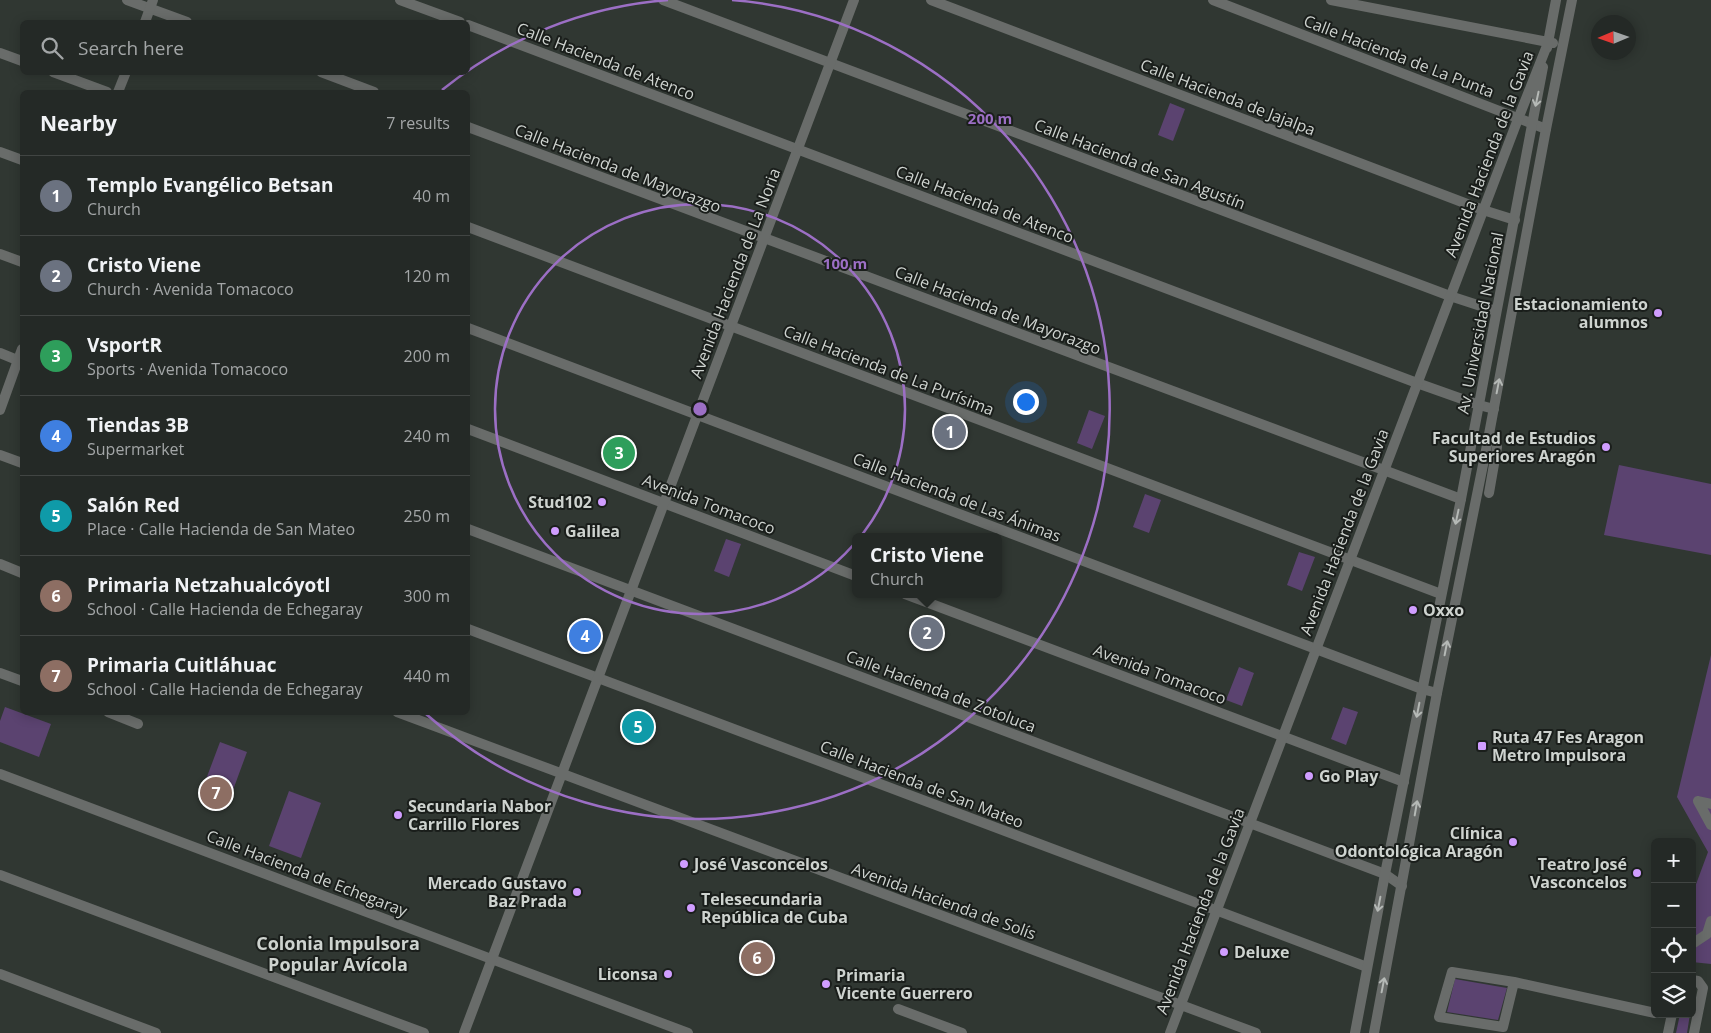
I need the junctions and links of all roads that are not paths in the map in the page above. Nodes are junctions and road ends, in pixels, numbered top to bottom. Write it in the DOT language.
graph roads {
  1 [pos="127,0"];
  2 [pos="400,0"];
  3 [pos="663,0"];
  4 [pos="854,0"];
  5 [pos="931,0"];
  6 [pos="1213,0"];
  7 [pos="1331,0"];
  8 [pos="1556,0"];
  9 [pos="1572,0"];
  10 [pos="151,4"];
  11 [pos="145,20"];
  12 [pos="183,20"];
  13 [pos="455,20"];
  14 [pos="470,26"];
  15 [pos="1548,42"];
  16 [pos="1564,45"];
  17 [pos="0,53"];
  18 [pos="20,60"];
  19 [pos="830,63"];
  20 [pos="62,75"];
  21 [pos="125,75"];
  22 [pos="329,75"];
  23 [pos="102,90"];
  24 [pos="119,90"];
  25 [pos="369,90"];
  26 [pos="1518,119"];
  27 [pos="1532,124"];
  28 [pos="470,129"];
  29 [pos="1546,129"];
  30 [pos="798,149"];
  31 [pos="0,152"];
  32 [pos="20,159"];
  33 [pos="1483,210"];
  34 [pos="1515,220"];
  35 [pos="470,228"];
  36 [pos="764,238"];
  37 [pos="0,254"];
  38 [pos="20,261"];
  39 [pos="1450,296"];
  40 [pos="1496,311"];
  41 [pos="731,326"];
  42 [pos="470,329"];
  43 [pos="0,354"];
  44 [pos="20,361"];
  45 [pos="1417,383"];
  46 [pos="1480,405"];
  47 [pos="1494,408"];
  48 [pos="0,410"];
  49 [pos="697,415"];
  50 [pos="470,430"];
  51 [pos="1497,447"];
  52 [pos="0,455"];
  53 [pos="20,462"];
  54 [pos="1384,471"];
  55 [pos="1489,493"];
  56 [pos="1461,499"];
  57 [pos="664,503"];
  58 [pos="470,530"];
  59 [pos="1350,561"];
  60 [pos="0,564"];
  61 [pos="20,572"];
  62 [pos="852,574"];
  63 [pos="631,590"];
  64 [pos="1441,594"];
  65 [pos="916,598"];
  66 [pos="470,630"];
  67 [pos="1316,649"];
  68 [pos="0,673"];
  69 [pos="599,677"];
  70 [pos="20,680"];
  71 [pos="1422,689"];
  72 [pos="1437,693"];
  73 [pos="116,715"];
  74 [pos="405,715"];
  75 [pos="138,724"];
  76 [pos="1283,736"];
  77 [pos="0,774"];
  78 [pos="562,774"];
  79 [pos="1404,782"];
  80 [pos="1711,804"];
  81 [pos="1250,822"];
  82 [pos="1711,825"];
  83 [pos="1385,874"];
  84 [pos="0,875"];
  85 [pos="1402,886"];
  86 [pos="1216,911"];
  87 [pos="1711,921"];
  88 [pos="1696,941"];
  89 [pos="492,959"];
  90 [pos="1367,967"];
  91 [pos="0,974"];
  92 [pos="1696,981"];
  93 [pos="1514,982"];
  94 [pos="1181,1005"];
  95 [pos="898,1009"];
  96 [pos="1651,1012"];
  97 [pos="1671,1018"];
  98 [pos="156,1033"];
  99 [pos="424,1033"];
  100 [pos="464,1033"];
  101 [pos="688,1033"];
  102 [pos="962,1033"];
  103 [pos="1170,1033"];
  104 [pos="1256,1033"];
  105 [pos="1356,1033"];
  106 [pos="1374,1033"];
  107 [pos="1668,1033"];
  108 [pos="1694,1033"];
  1 -- 10 [label="street"];
  2 -- 13 [label="street"];
  3 -- 19 [label="street, Calle Hacienda de San Agustín"];
  4 -- 19 [label="street, Avenida Hacienda de La Noria"];
  5 -- 33 [label="street, Calle Hacienda de Jajalpa"];
  6 -- 26 [label="street, Calle Hacienda de La Punta"];
  7 -- 15 [label="street"];
  8 -- 15 [label="street, Av. Universidad Nacional"];
  9 -- 16 [label="street, Av. Universidad Nacional"];
  10 -- 11 [label="street"];
  10 -- 12 [label="street"];
  14 -- 30 [label="street, Calle Hacienda de Atenco"];
  15 -- 16 [label="street"];
  15 -- 26 [label="street, Avenida Hacienda de la Gavia"];
  15 -- 27 [label="street, Av. Universidad Nacional, one-way"];
  16 -- 29 [label="street, Av. Universidad Nacional"];
  17 -- 18 [label="street"];
  19 -- 30 [label="street, Avenida Hacienda de La Noria"];
  19 -- 39 [label="street, Calle Hacienda de San Agustín"];
  20 -- 23 [label="street"];
  21 -- 24 [label="street"];
  22 -- 25 [label="street"];
  26 -- 27 [label="street, Calle Hacienda de La Punta"];
  26 -- 33 [label="street, Avenida Hacienda de la Gavia"];
  27 -- 29 [label="street, Calle Hacienda de La Punta"];
  27 -- 34 [label="street, Av. Universidad Nacional"];
  28 -- 36 [label="street, Calle Hacienda de Mayorazgo"];
  47 -- 29 [label="street, Av. Universidad Nacional, one-way"];
  30 -- 36 [label="street, Avenida Hacienda de La Noria"];
  30 -- 45 [label="street, Calle Hacienda de Atenco"];
  31 -- 32 [label="street"];
  33 -- 34 [label="street, Calle Hacienda de Jajalpa"];
  33 -- 39 [label="street, Avenida Hacienda de la Gavia"];
  34 -- 40 [label="street, Av. Universidad Nacional"];
  35 -- 41 [label="street, Calle Hacienda de La Purísima"];
  36 -- 41 [label="street, Avenida Hacienda de La Noria"];
  36 -- 54 [label="street, Calle Hacienda de Mayorazgo"];
  37 -- 38 [label="street"];
  39 -- 40 [label="street, Calle Hacienda de San Agustín"];
  39 -- 45 [label="street, Avenida Hacienda de la Gavia"];
  40 -- 46 [label="street, Av. Universidad Nacional"];
  41 -- 49 [label="street, Avenida Hacienda de La Noria"];
  41 -- 59 [label="street, Calle Hacienda de La Purísima"];
  42 -- 49 [label="street, Calle Hacienda de Las Ánimas"];
  43 -- 44 [label="street"];
  44 -- 48 [label="street"];
  45 -- 46 [label="street, Calle Hacienda de Atenco"];
  45 -- 54 [label="street, Avenida Hacienda de la Gavia"];
  46 -- 47 [label="street, Calle Hacienda de Atenco"];
  46 -- 56 [label="street, Av. Universidad Nacional"];
  72 -- 47 [label="street, Av. Universidad Nacional, one-way"];
  49 -- 57 [label="street, Avenida Hacienda de La Noria"];
  49 -- 67 [label="street, Calle Hacienda de Las Ánimas"];
  50 -- 57 [label="street, Avenida Tomacoco"];
  51 -- 55 [label="street"];
  52 -- 53 [label="street"];
  54 -- 56 [label="street, Calle Hacienda de Mayorazgo"];
  54 -- 59 [label="street, Avenida Hacienda de la Gavia"];
  56 -- 64 [label="street, Av. Universidad Nacional, one-way"];
  57 -- 62 [label="street, Avenida Tomacoco"];
  57 -- 63 [label="street, Avenida Hacienda de La Noria"];
  58 -- 63 [label="street, Calle Hacienda de Zotoluca"];
  59 -- 64 [label="street, Calle Hacienda de La Purísima"];
  59 -- 67 [label="street, Avenida Hacienda de la Gavia"];
  60 -- 61 [label="street"];
  63 -- 69 [label="street, Avenida Hacienda de La Noria"];
  63 -- 81 [label="street, Calle Hacienda de Zotoluca"];
  64 -- 71 [label="street, Av. Universidad Nacional"];
  65 -- 76 [label="street, Avenida Tomacoco"];
  66 -- 69 [label="street, Calle Hacienda de San Mateo"];
  67 -- 71 [label="street, Calle Hacienda de Las Ánimas"];
  67 -- 76 [label="street, Avenida Hacienda de la Gavia"];
  68 -- 70 [label="street"];
  69 -- 78 [label="street, Avenida Hacienda de La Noria"];
  69 -- 86 [label="street, Calle Hacienda de San Mateo"];
  71 -- 72 [label="street, Calle Hacienda de Las Ánimas"];
  71 -- 79 [label="street, Av. Universidad Nacional, one-way"];
  85 -- 72 [label="street, Av. Universidad Nacional, one-way"];
  73 -- 75 [label="street"];
  74 -- 78 [label="street, Avenida Hacienda de Solís"];
  76 -- 79 [label="street, Avenida Tomacoco"];
  76 -- 81 [label="street, Avenida Hacienda de la Gavia"];
  77 -- 89 [label="street, Calle Hacienda de Echegaray"];
  78 -- 89 [label="street, Avenida Hacienda de La Noria"];
  78 -- 94 [label="street, Avenida Hacienda de Solís"];
  79 -- 83 [label="street, Av. Universidad Nacional"];
  80 -- 82 [label="street"];
  81 -- 83 [label="street, Calle Hacienda de Zotoluca"];
  81 -- 86 [label="street, Avenida Hacienda de la Gavia"];
  83 -- 85 [label="street, Calle Hacienda de Zotoluca"];
  83 -- 90 [label="street, Av. Universidad Nacional, one-way"];
  84 -- 99 [label="street"];
  106 -- 85 [label="street, Av. Universidad Nacional, one-way"];
  86 -- 90 [label="street, Calle Hacienda de San Mateo"];
  86 -- 94 [label="street, Avenida Hacienda de la Gavia"];
  87 -- 88 [label="street"];
  89 -- 100 [label="street, Avenida Hacienda de La Noria"];
  89 -- 101 [label="street, Calle Hacienda de Echegaray"];
  90 -- 105 [label="street, Av. Universidad Nacional"];
  91 -- 98 [label="street"];
  92 -- 108 [label="street"];
  93 -- 93 [label="street"];
  93 -- 96 [label="street"];
  94 -- 103 [label="street, Avenida Hacienda de la Gavia"];
  94 -- 104 [label="street, Avenida Hacienda de Solís"];
  95 -- 102 [label="street"];
  97 -- 107 [label="street"];
}
